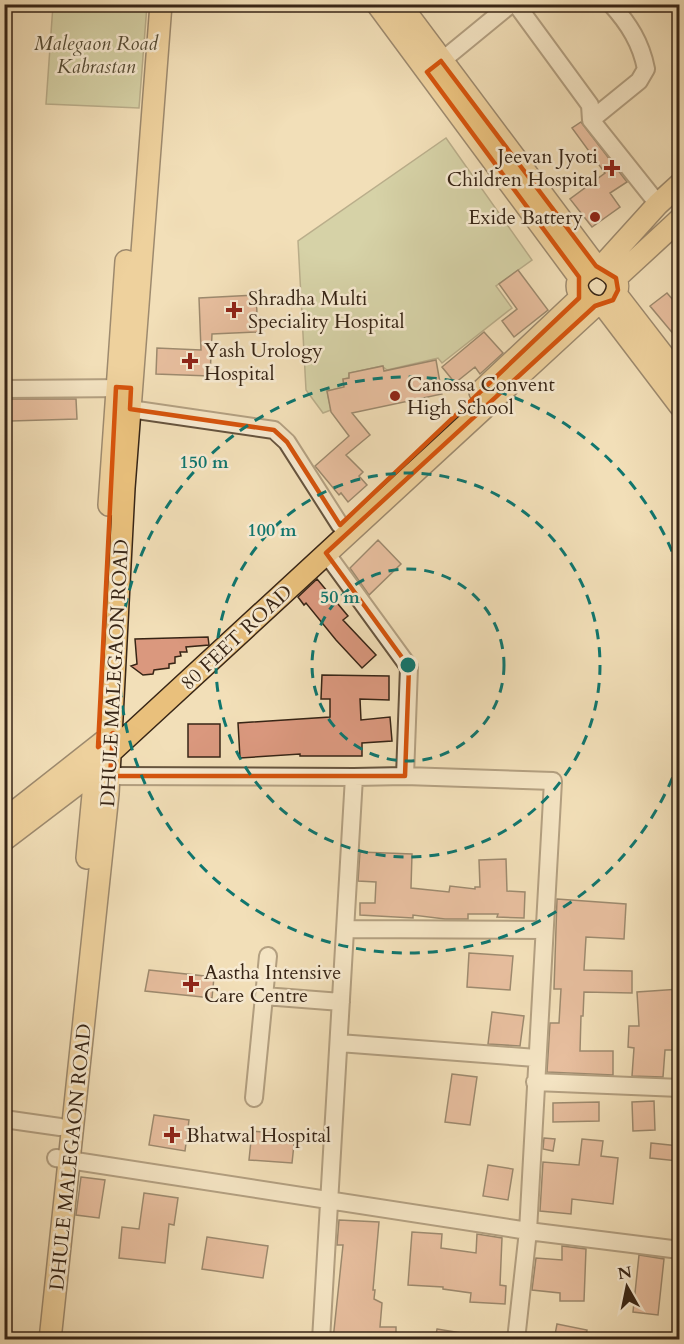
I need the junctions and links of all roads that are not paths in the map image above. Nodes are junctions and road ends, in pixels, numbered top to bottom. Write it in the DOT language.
graph roads {
  1 [pos="148,4"];
  2 [pos="161,4"];
  3 [pos="377,4"];
  4 [pos="400,4"];
  5 [pos="514,4"];
  6 [pos="611,4"];
  7 [pos="434,67"];
  8 [pos="591,120"];
  9 [pos="680,184"];
  10 [pos="658,204"];
  11 [pos="680,219"];
  12 [pos="599,286"];
  13 [pos="680,377"];
  14 [pos="4,389"];
  15 [pos="126,394"];
  16 [pos="680,406"];
  17 [pos="340,525"];
  18 [pos="326,553"];
  19 [pos="107,744"];
  20 [pos="103,773"];
  21 [pos="405,776"];
  22 [pos="354,777"];
  23 [pos="4,820"];
  24 [pos="4,840"];
  25 [pos="345,928"];
  26 [pos="544,930"];
  27 [pos="268,956"];
  28 [pos="264,996"];
  29 [pos="341,1002"];
  30 [pos="339,1043"];
  31 [pos="537,1058"];
  32 [pos="535,1082"];
  33 [pos="680,1088"];
  34 [pos="254,1098"];
  35 [pos="4,1119"];
  36 [pos="60,1127"];
  37 [pos="63,1160"];
  38 [pos="330,1202"];
  39 [pos="528,1231"];
  40 [pos="680,1250"];
  41 [pos="37,1340"];
  42 [pos="50,1340"];
  43 [pos="321,1340"];
  44 [pos="516,1340"];
  1 -- 15 [label="main road"];
  2 -- 15 [label="main road, DHULE MALEGAON ROAD"];
  3 -- 7 [label="main road"];
  4 -- 7 [label="main road"];
  5 -- 7 [label="street"];
  5 -- 8 [label="street"];
  6 -- 8 [label="street"];
  7 -- 12 [label="main road"];
  8 -- 10 [label="street"];
  9 -- 10 [label="main road, 80 FEET ROAD"];
  10 -- 12 [label="main road, 80 FEET ROAD"];
  11 -- 12 [label="main road, 80 FEET ROAD"];
  12 -- 13 [label="main road"];
  12 -- 16 [label="main road"];
  12 -- 17 [label="main road, 80 FEET ROAD"];
  12 -- 18 [label="main road, 80 FEET ROAD"];
  14 -- 15 [label="street"];
  15 -- 17 [label="street"];
  15 -- 19 [label="main road, DHULE MALEGAON ROAD"];
  17 -- 19 [label="main road, 80 FEET ROAD"];
  18 -- 19 [label="main road, 80 FEET ROAD"];
  18 -- 21 [label="street"];
  19 -- 20 [label="main road, DHULE MALEGAON ROAD"];
  19 -- 23 [label="main road, 80 FEET ROAD"];
  20 -- 22 [label="street"];
  20 -- 24 [label="main road"];
  20 -- 36 [label="main road"];
  20 -- 37 [label="main road, DHULE MALEGAON ROAD"];
  21 -- 22 [label="street"];
  21 -- 26 [label="street"];
  22 -- 25 [label="street"];
  25 -- 26 [label="street"];
  25 -- 29 [label="street"];
  26 -- 31 [label="street"];
  27 -- 28 [label="street"];
  28 -- 29 [label="street"];
  28 -- 34 [label="street"];
  29 -- 30 [label="street"];
  30 -- 31 [label="street"];
  30 -- 38 [label="street"];
  31 -- 32 [label="street"];
  32 -- 33 [label="street"];
  32 -- 39 [label="street"];
  35 -- 36 [label="street"];
  36 -- 37 [label="main road"];
  37 -- 38 [label="street"];
  37 -- 41 [label="main road"];
  37 -- 42 [label="main road, DHULE MALEGAON ROAD"];
  38 -- 39 [label="street"];
  38 -- 43 [label="street"];
  39 -- 40 [label="street"];
  39 -- 44 [label="street"];
}
